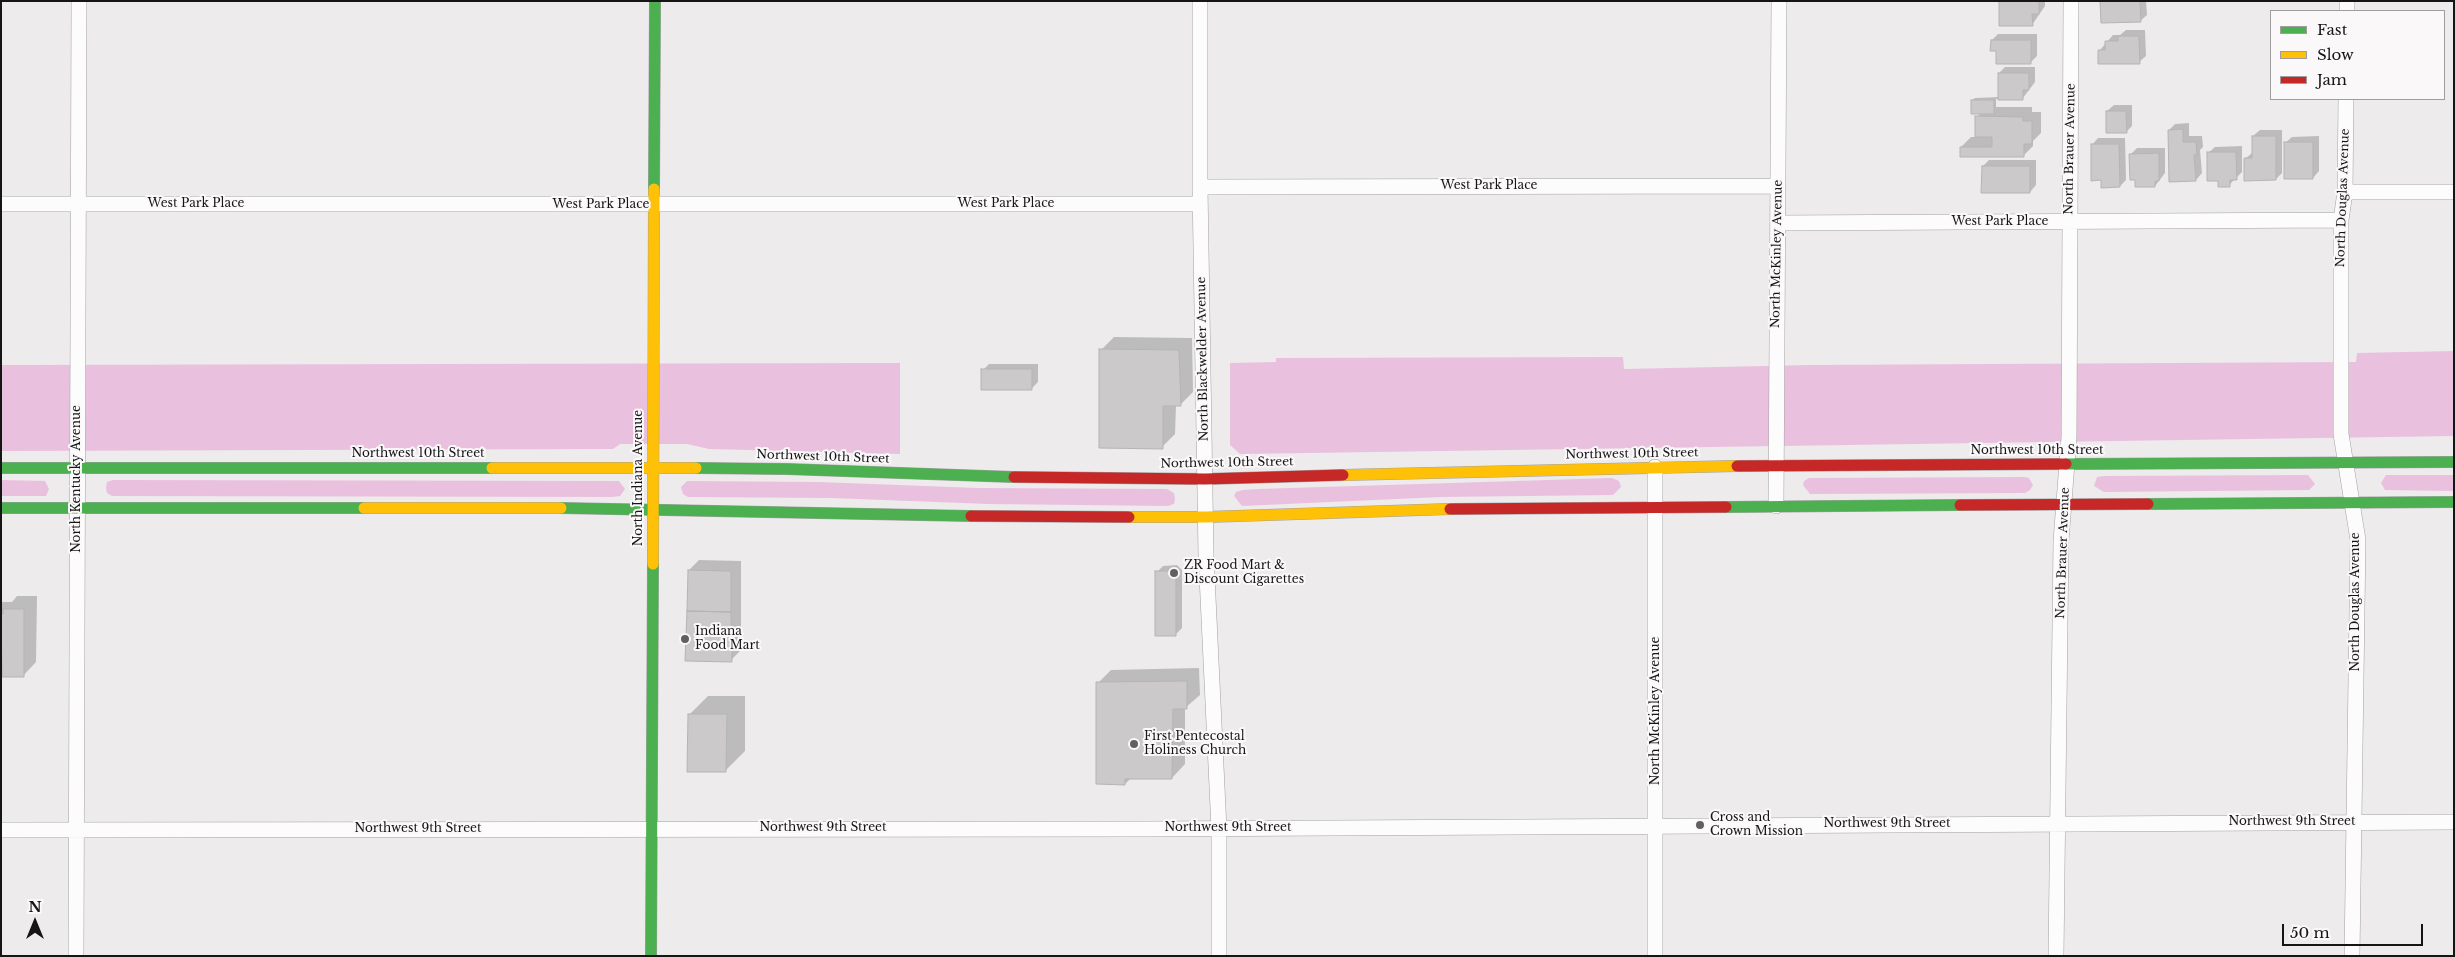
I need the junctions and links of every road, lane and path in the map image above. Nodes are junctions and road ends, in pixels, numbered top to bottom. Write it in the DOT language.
graph roads {
  1 [pos="79,1"];
  2 [pos="655,1"];
  3 [pos="1200,1"];
  4 [pos="1779,1"];
  5 [pos="2071,1"];
  6 [pos="2346,100"];
  7 [pos="1200,186"];
  8 [pos="1778,186"];
  9 [pos="2344,192"];
  10 [pos="2454,192"];
  11 [pos="1,204"];
  12 [pos="79,204"];
  13 [pos="1200,204"];
  14 [pos="654,206"];
  15 [pos="2341,220"];
  16 [pos="2069,222"];
  17 [pos="1778,224"];
  18 [pos="2454,462"];
  19 [pos="2346,463"];
  20 [pos="2067,464"];
  21 [pos="1775,466"];
  22 [pos="1655,467"];
  23 [pos="1,468"];
  24 [pos="78,468"];
  25 [pos="653,468"];
  26 [pos="1205,479"];
  27 [pos="2454,502"];
  28 [pos="2352,503"];
  29 [pos="2064,505"];
  30 [pos="1776,506"];
  31 [pos="1656,507"];
  32 [pos="1,508"];
  33 [pos="77,508"];
  34 [pos="652,508"];
  35 [pos="1206,517"];
  36 [pos="2354,822"];
  37 [pos="2454,822"];
  38 [pos="2057,823"];
  39 [pos="1656,825"];
  40 [pos="652,828"];
  41 [pos="1219,828"];
  42 [pos="1,830"];
  43 [pos="76,830"];
  44 [pos="76,956"];
  45 [pos="651,956"];
  46 [pos="1219,956"];
  47 [pos="1655,956"];
  48 [pos="2056,956"];
  49 [pos="2352,956"];
  1 -- 12 [label="street, North Kentucky Avenue"];
  2 -- 14 [label="main road, North Indiana Avenue"];
  3 -- 7 [label="street, North Blackwelder Avenue"];
  4 -- 8 [label="street, North McKinley Avenue"];
  5 -- 16 [label="street, North Brauer Avenue"];
  6 -- 9 [label="street, North Douglas Avenue"];
  7 -- 8 [label="street, West Park Place"];
  7 -- 13 [label="street, North Blackwelder Avenue"];
  8 -- 17 [label="street, North McKinley Avenue"];
  9 -- 10 [label="street"];
  9 -- 15 [label="street, North Douglas Avenue"];
  11 -- 12 [label="street, West Park Place"];
  12 -- 14 [label="street, West Park Place"];
  12 -- 24 [label="street, North Kentucky Avenue"];
  13 -- 14 [label="street, West Park Place"];
  13 -- 26 [label="street, North Blackwelder Avenue"];
  14 -- 25 [label="main road, North Indiana Avenue"];
  15 -- 16 [label="street, West Park Place"];
  15 -- 19 [label="street, North Douglas Avenue"];
  16 -- 17 [label="street, West Park Place"];
  16 -- 20 [label="street, North Brauer Avenue"];
  17 -- 21 [label="street, North McKinley Avenue"];
  18 -- 19 [label="main road, Northwest 10th Street"];
  19 -- 20 [label="main road, Northwest 10th Street"];
  19 -- 28 [label="street, North Douglas Avenue"];
  20 -- 21 [label="main road, Northwest 10th Street"];
  20 -- 29 [label="street, North Brauer Avenue"];
  21 -- 22 [label="main road, Northwest 10th Street"];
  21 -- 30 [label="street, North McKinley Avenue"];
  22 -- 26 [label="main road, Northwest 10th Street"];
  22 -- 31 [label="street, North McKinley Avenue"];
  23 -- 24 [label="main road, Northwest 10th Street"];
  24 -- 25 [label="main road, Northwest 10th Street"];
  24 -- 33 [label="street, North Kentucky Avenue"];
  25 -- 26 [label="main road, Northwest 10th Street"];
  25 -- 34 [label="main road, North Indiana Avenue"];
  26 -- 35 [label="street, North Blackwelder Avenue"];
  27 -- 28 [label="main road"];
  28 -- 29 [label="main road"];
  28 -- 36 [label="street, North Douglas Avenue"];
  29 -- 30 [label="main road"];
  29 -- 38 [label="street, North Brauer Avenue"];
  30 -- 31 [label="main road"];
  31 -- 35 [label="main road"];
  31 -- 39 [label="street, North McKinley Avenue"];
  32 -- 33 [label="main road"];
  33 -- 34 [label="main road"];
  33 -- 43 [label="street, North Kentucky Avenue"];
  34 -- 35 [label="main road"];
  34 -- 40 [label="main road, North Indiana Avenue"];
  35 -- 41 [label="street, North Blackwelder Avenue"];
  36 -- 37 [label="street, Northwest 9th Street"];
  36 -- 38 [label="street, Northwest 9th Street"];
  36 -- 49 [label="street, North Douglas Avenue"];
  38 -- 39 [label="street, Northwest 9th Street"];
  38 -- 48 [label="street, North Brauer Avenue"];
  39 -- 41 [label="street, Northwest 9th Street"];
  39 -- 47 [label="street, North McKinley Avenue"];
  40 -- 41 [label="street, Northwest 9th Street"];
  40 -- 43 [label="street, Northwest 9th Street"];
  40 -- 45 [label="main road, North Indiana Avenue"];
  41 -- 46 [label="street, North Blackwelder Avenue"];
  42 -- 43 [label="street, Northwest 9th Street"];
  43 -- 44 [label="street, North Kentucky Avenue"];
}
